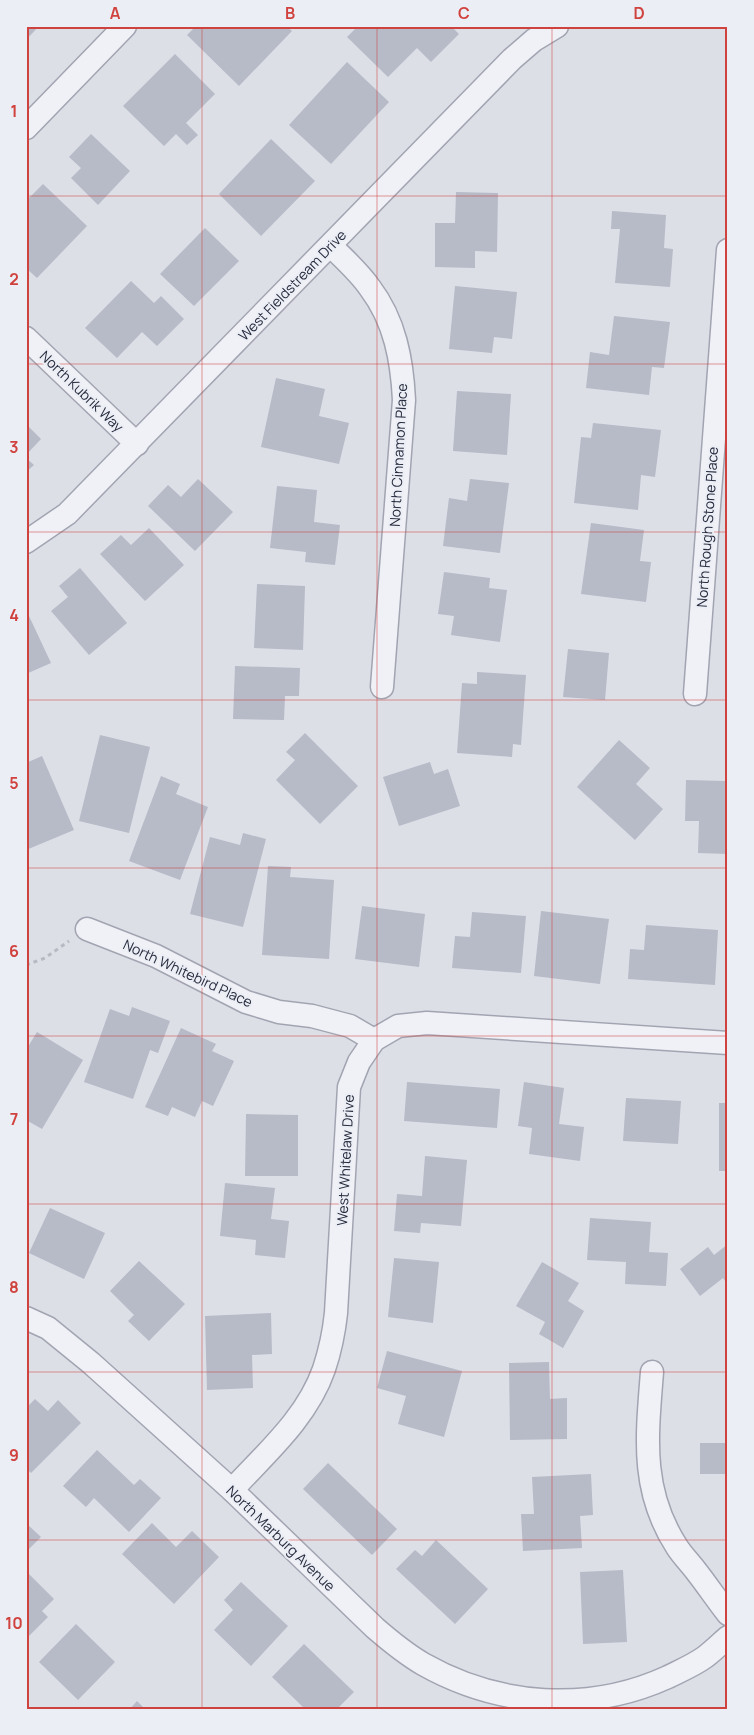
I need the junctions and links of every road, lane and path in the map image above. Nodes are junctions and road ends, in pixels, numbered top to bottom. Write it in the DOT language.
graph roads {
  1 [pos="125,26"];
  2 [pos="557,26"];
  3 [pos="27,126"];
  4 [pos="331,246"];
  5 [pos="728,250"];
  6 [pos="26,338"];
  7 [pos="724,360"];
  8 [pos="137,444"];
  9 [pos="26,542"];
  10 [pos="382,687"];
  11 [pos="694,694"];
  12 [pos="87,928"];
  13 [pos="26,966"];
  14 [pos="374,1040"];
  15 [pos="728,1044"];
  16 [pos="26,1318"];
  17 [pos="652,1372"];
  18 [pos="232,1490"];
  19 [pos="728,1614"];
  20 [pos="728,1637"];
  21 [pos="564,1705"];
  1 -- 3 [label="street"];
  2 -- 4 [label="street, West Fieldstream Drive"];
  4 -- 8 [label="street, West Fieldstream Drive"];
  4 -- 10 [label="street, North Cinnamon Place"];
  5 -- 7 [label="street, North Rough Stone Place"];
  6 -- 8 [label="street, North Kubrik Way"];
  7 -- 11 [label="street, North Rough Stone Place"];
  8 -- 9 [label="street, West Fieldstream Drive"];
  12 -- 13 [label="path"];
  12 -- 14 [label="street, North Whitebird Place"];
  14 -- 15 [label="street, West Whitelaw Drive"];
  14 -- 18 [label="street, West Whitelaw Drive"];
  16 -- 18 [label="street, North Marburg Avenue"];
  17 -- 19 [label="street"];
  18 -- 21 [label="street, North Marburg Avenue"];
  20 -- 21 [label="street, North Marburg Avenue"];
}
